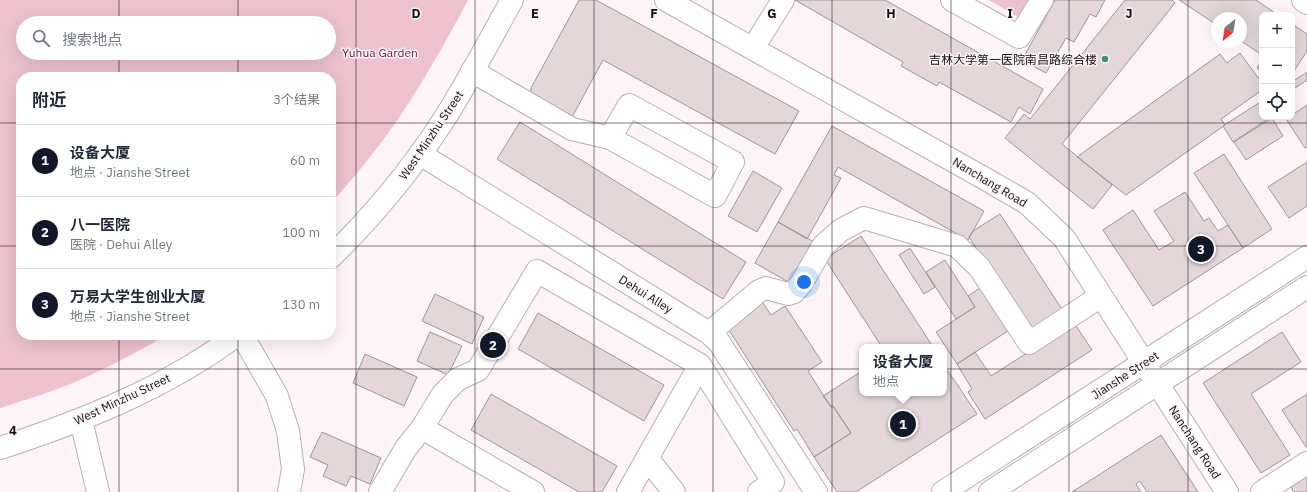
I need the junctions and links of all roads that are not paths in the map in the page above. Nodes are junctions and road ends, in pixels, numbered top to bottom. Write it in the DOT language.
graph roads {
  1 [pos="512,0"];
  2 [pos="666,0"];
  3 [pos="784,0"];
  4 [pos="952,0"];
  5 [pos="1042,0"];
  6 [pos="1302,0"];
  7 [pos="1307,3"];
  8 [pos="752,48"];
  9 [pos="472,72"];
  10 [pos="610,138"];
  11 [pos="420,154"];
  12 [pos="336,252"];
  13 [pos="1307,257"];
  14 [pos="1307,288"];
  15 [pos="1101,296"];
  16 [pos="709,333"];
  17 [pos="229,340"];
  18 [pos="245,340"];
  19 [pos="1144,363"];
  20 [pos="700,365"];
  21 [pos="1157,385"];
  22 [pos="81,420"];
  23 [pos="422,428"];
  24 [pos="0,448"];
  25 [pos="647,458"];
  26 [pos="1307,463"];
  27 [pos="526,490"];
  28 [pos="98,492"];
  29 [pos="289,492"];
  30 [pos="380,492"];
  31 [pos="628,492"];
  32 [pos="674,492"];
  33 [pos="759,492"];
  34 [pos="816,492"];
  35 [pos="943,492"];
  36 [pos="990,492"];
  37 [pos="1227,492"];
  38 [pos="1262,492"];
  1 -- 9 [label="street, West Minzhu Street"];
  2 -- 8 [label="street, Nanchang Road"];
  3 -- 8 [label="street"];
  4 -- 5 [label="street"];
  6 -- 7 [label="street"];
  8 -- 15 [label="street, Nanchang Road"];
  9 -- 10 [label="street"];
  9 -- 11 [label="street, West Minzhu Street"];
  10 -- 10 [label="street"];
  11 -- 12 [label="street, West Minzhu Street"];
  11 -- 16 [label="street, Dehui Alley"];
  13 -- 19 [label="street, Jianshe Street"];
  14 -- 21 [label="street"];
  15 -- 16 [label="street"];
  15 -- 19 [label="street, Nanchang Road"];
  16 -- 34 [label="street, Dehui Alley"];
  17 -- 22 [label="street, West Minzhu Street"];
  18 -- 29 [label="street"];
  19 -- 21 [label="street, Nanchang Road"];
  19 -- 35 [label="street, Jianshe Street"];
  20 -- 23 [label="street"];
  20 -- 25 [label="street"];
  20 -- 33 [label="street"];
  21 -- 36 [label="street"];
  21 -- 37 [label="street, Nanchang Road"];
  22 -- 24 [label="street, West Minzhu Street"];
  22 -- 28 [label="street"];
  23 -- 27 [label="street"];
  23 -- 30 [label="street"];
  25 -- 31 [label="street"];
  25 -- 32 [label="street"];
  26 -- 38 [label="street"];
}
